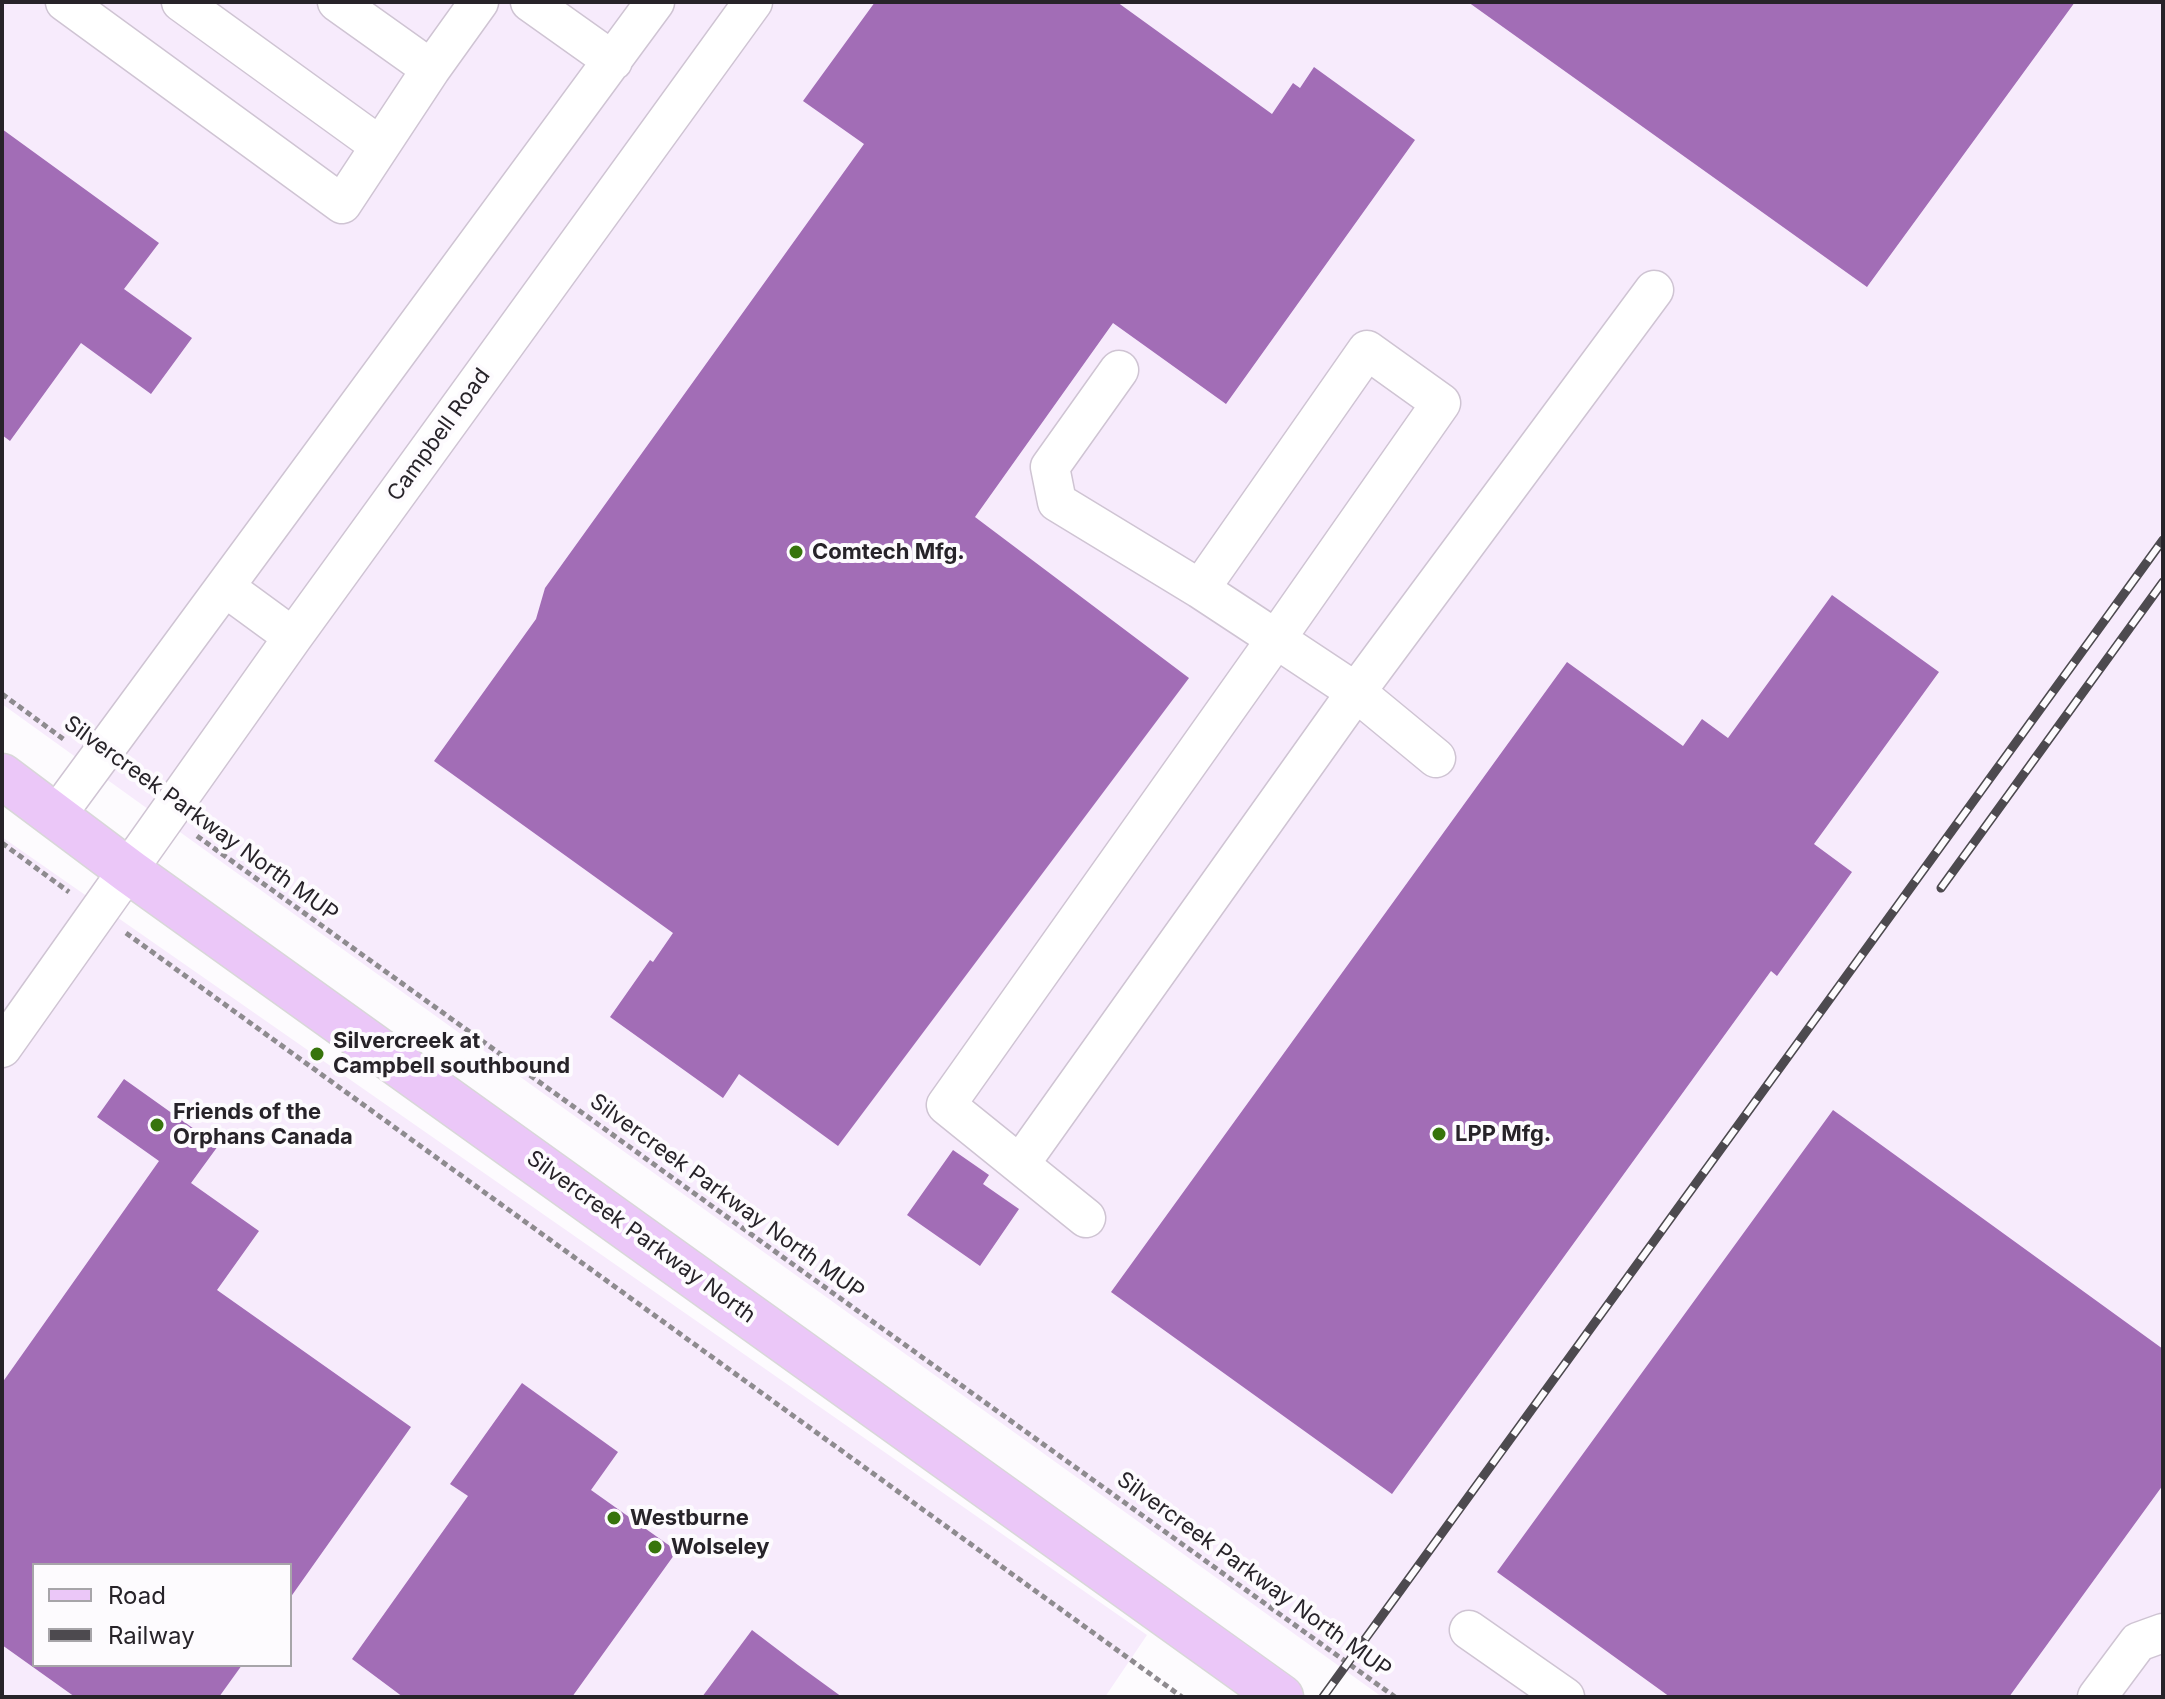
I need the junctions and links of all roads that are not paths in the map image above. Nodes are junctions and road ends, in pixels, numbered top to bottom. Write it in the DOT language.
graph roads {
  1 [pos="65,2"];
  2 [pos="181,2"];
  3 [pos="337,2"];
  4 [pos="479,2"];
  5 [pos="530,2"];
  6 [pos="655,2"];
  7 [pos="753,2"];
  8 [pos="613,61"];
  9 [pos="431,69"];
  10 [pos="380,146"];
  11 [pos="1654,290"];
  12 [pos="1119,370"];
  13 [pos="226,588"];
  14 [pos="1200,589"];
  15 [pos="293,637"];
  16 [pos="1276,639"];
  17 [pos="1356,692"];
  18 [pos="1436,758"];
  19 [pos="2,776"];
  20 [pos="56,816"];
  21 [pos="130,872"];
  22 [pos="2,1048"];
  23 [pos="1020,1164"];
  24 [pos="1086,1218"];
  25 [pos="1469,1630"];
  26 [pos="2163,1633"];
  27 [pos="1281,1697"];
  28 [pos="1565,1697"];
  29 [pos="2097,1697"];
  1 -- 10 [label="street"];
  2 -- 10 [label="street"];
  3 -- 9 [label="street"];
  4 -- 9 [label="street"];
  5 -- 8 [label="street"];
  6 -- 8 [label="street"];
  7 -- 15 [label="street, Campbell Road"];
  8 -- 13 [label="street"];
  9 -- 10 [label="street"];
  11 -- 17 [label="street"];
  12 -- 14 [label="street"];
  13 -- 15 [label="street"];
  13 -- 20 [label="street"];
  14 -- 16 [label="street"];
  14 -- 16 [label="street"];
  15 -- 21 [label="street, Campbell Road"];
  16 -- 17 [label="street"];
  16 -- 23 [label="street"];
  17 -- 18 [label="street"];
  17 -- 23 [label="street"];
  19 -- 20 [label="main road, Silvercreek Parkway North"];
  20 -- 21 [label="main road, Silvercreek Parkway North"];
  21 -- 22 [label="street, Campbell Road"];
  21 -- 27 [label="main road, Silvercreek Parkway North"];
  23 -- 24 [label="street"];
  25 -- 28 [label="street"];
  26 -- 29 [label="street"];
}
